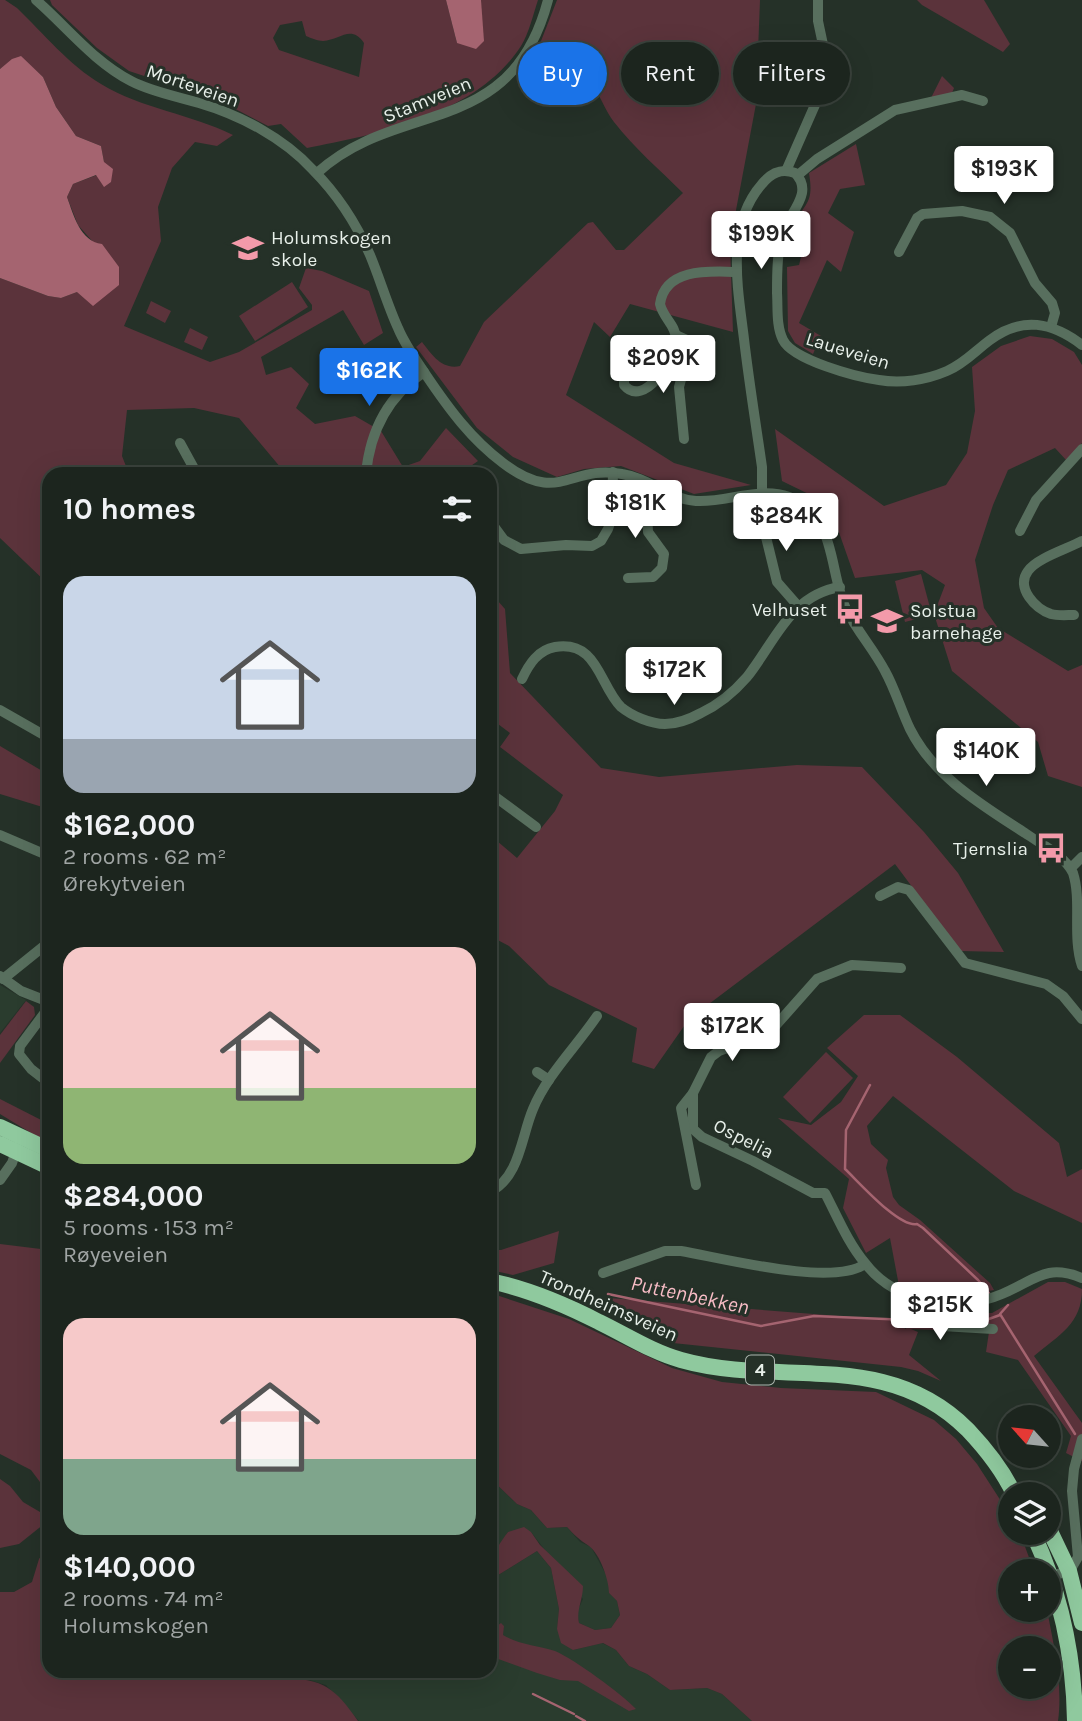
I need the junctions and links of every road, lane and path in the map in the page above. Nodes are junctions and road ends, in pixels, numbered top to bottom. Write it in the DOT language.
graph roads {
  1 [pos="36,0"];
  2 [pos="548,0"];
  3 [pos="818,0"];
  4 [pos="983,101"];
  5 [pos="786,171"];
  6 [pos="317,173"];
  7 [pos="797,175"];
  8 [pos="898,252"];
  9 [pos="736,272"];
  10 [pos="1051,327"];
  11 [pos="676,335"];
  12 [pos="1082,345"];
  13 [pos="649,370"];
  14 [pos="424,372"];
  15 [pos="684,439"];
  16 [pos="180,443"];
  17 [pos="1082,449"];
  18 [pos="193,467"];
  19 [pos="367,467"];
  20 [pos="613,472"];
  21 [pos="762,493"];
  22 [pos="613,498"];
  23 [pos="754,523"];
  24 [pos="1020,531"];
  25 [pos="497,532"];
  26 [pos="1082,541"];
  27 [pos="628,578"];
  28 [pos="839,583"];
  29 [pos="798,606"];
  30 [pos="1074,615"];
  31 [pos="522,679"];
  32 [pos="0,710"];
  33 [pos="42,734"];
  34 [pos="497,798"];
  35 [pos="536,827"];
  36 [pos="0,835"];
  37 [pos="42,853"];
  38 [pos="1082,857"];
  39 [pos="1071,868"];
  40 [pos="880,896"];
  41 [pos="42,947"];
  42 [pos="1082,966"];
  43 [pos="901,968"];
  44 [pos="2,978"];
  45 [pos="42,1001"];
  46 [pos="42,1014"];
  47 [pos="597,1016"];
  48 [pos="1082,1019"];
  49 [pos="537,1072"];
  50 [pos="42,1078"];
  51 [pos="549,1080"];
  52 [pos="693,1093"];
  53 [pos="0,1127"];
  54 [pos="8,1147"];
  55 [pos="42,1149"];
  56 [pos="42,1164"];
  57 [pos="0,1180"];
  58 [pos="696,1185"];
  59 [pos="497,1187"];
  60 [pos="865,1264"];
  61 [pos="603,1273"];
  62 [pos="1082,1278"];
  63 [pos="497,1283"];
  64 [pos="939,1302"];
  65 [pos="993,1329"];
  66 [pos="1082,1439"];
  67 [pos="1007,1482"];
  68 [pos="1057,1545"];
  69 [pos="1069,1571"];
  70 [pos="1061,1574"];
  71 [pos="1061,1614"];
  72 [pos="1082,1623"];
  73 [pos="1076,1660"];
  74 [pos="1075,1721"];
  1 -- 6 [label="street, Morteveien"];
  2 -- 6 [label="street, Stamveien"];
  3 -- 5 [label="street"];
  4 -- 7 [label="street"];
  5 -- 7 [label="street"];
  5 -- 9 [label="street"];
  6 -- 14 [label="street, Morteveien"];
  7 -- 10 [label="street, Laueveien"];
  8 -- 10 [label="street"];
  9 -- 11 [label="street"];
  9 -- 21 [label="street"];
  10 -- 12 [label="street"];
  11 -- 13 [label="street"];
  11 -- 15 [label="street"];
  14 -- 19 [label="street"];
  14 -- 20 [label="street, Morteveien"];
  16 -- 18 [label="street"];
  17 -- 24 [label="street"];
  20 -- 21 [label="street, Morteveien"];
  20 -- 22 [label="street"];
  21 -- 28 [label="street, Morteveien"];
  22 -- 25 [label="street"];
  22 -- 27 [label="street"];
  23 -- 29 [label="street"];
  26 -- 30 [label="street"];
  28 -- 29 [label="street"];
  28 -- 39 [label="street, Morteveien"];
  29 -- 31 [label="street"];
  32 -- 33 [label="street"];
  34 -- 35 [label="street"];
  36 -- 37 [label="street"];
  38 -- 39 [label="street"];
  39 -- 42 [label="street"];
  40 -- 48 [label="street"];
  41 -- 44 [label="street"];
  43 -- 52 [label="street, Ospelia"];
  44 -- 45 [label="street"];
  46 -- 50 [label="street"];
  47 -- 51 [label="street"];
  49 -- 51 [label="street"];
  51 -- 59 [label="street"];
  52 -- 58 [label="street"];
  52 -- 60 [label="street, Ospelia"];
  53 -- 54 [label="highway"];
  54 -- 55 [label="highway"];
  54 -- 56 [label="highway"];
  54 -- 57 [label="street"];
  60 -- 61 [label="street"];
  60 -- 64 [label="street, Ospelia"];
  62 -- 64 [label="street, Ospelia"];
  63 -- 67 [label="highway, Trondheimsveien / 4"];
  64 -- 65 [label="street"];
  66 -- 69 [label="street"];
  68 -- 69 [label="highway"];
  69 -- 70 [label="street"];
  69 -- 72 [label="highway"];
  71 -- 73 [label="highway"];
  73 -- 74 [label="highway"];
}
